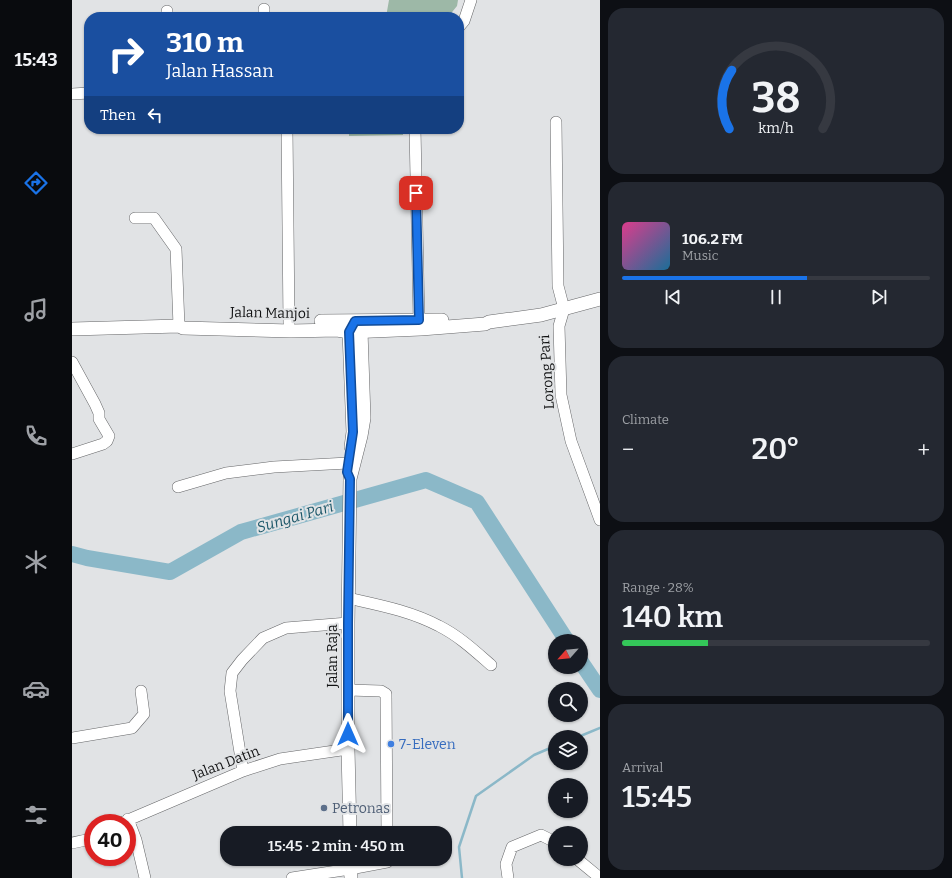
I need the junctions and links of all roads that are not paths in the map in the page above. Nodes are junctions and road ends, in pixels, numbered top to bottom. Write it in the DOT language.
graph roads {
  1 [pos="471,0"];
  2 [pos="464,21"];
  3 [pos="84,93"];
  4 [pos="72,94"];
  5 [pos="556,122"];
  6 [pos="287,134"];
  7 [pos="415,134"];
  8 [pos="135,218"];
  9 [pos="600,299"];
  10 [pos="564,309"];
  11 [pos="289,323"];
  12 [pos="420,324"];
  13 [pos="179,326"];
  14 [pos="355,328"];
  15 [pos="72,329"];
  16 [pos="72,362"];
  17 [pos="72,454"];
  18 [pos="348,463"];
  19 [pos="350,479"];
  20 [pos="178,487"];
  21 [pos="600,520"];
  22 [pos="348,598"];
  23 [pos="348,623"];
  24 [pos="491,665"];
  25 [pos="348,690"];
  26 [pos="140,691"];
  27 [pos="72,738"];
  28 [pos="348,749"];
  29 [pos="243,771"];
  30 [pos="136,816"];
  31 [pos="350,826"];
  32 [pos="387,826"];
  33 [pos="548,838"];
  34 [pos="84,840"];
  35 [pos="136,840"];
  36 [pos="72,843"];
  37 [pos="363,866"];
  38 [pos="585,866"];
  39 [pos="351,869"];
  40 [pos="145,878"];
  41 [pos="292,878"];
  42 [pos="508,878"];
  43 [pos="600,878"];
  1 -- 2 [label="street"];
  3 -- 4 [label="street"];
  5 -- 10 [label="street"];
  6 -- 11 [label="street"];
  7 -- 12 [label="street"];
  8 -- 13 [label="street"];
  9 -- 10 [label="street"];
  10 -- 12 [label="street"];
  10 -- 21 [label="street, Lorong Pari"];
  11 -- 13 [label="street, Jalan Manjoi"];
  11 -- 14 [label="street, Jalan Manjoi"];
  12 -- 14 [label="street"];
  13 -- 14 [label="street, Jalan Manjoi"];
  13 -- 15 [label="street, Jalan Manjoi"];
  14 -- 18 [label="street, Jalan Raja"];
  14 -- 19 [label="street, Jalan Raja"];
  16 -- 17 [label="street"];
  18 -- 19 [label="street, Jalan Raja"];
  18 -- 20 [label="street"];
  19 -- 22 [label="street, Jalan Raja"];
  22 -- 23 [label="street, Jalan Raja"];
  22 -- 24 [label="street"];
  23 -- 25 [label="street, Jalan Raja"];
  23 -- 29 [label="street"];
  25 -- 28 [label="street, Jalan Raja"];
  25 -- 32 [label="street"];
  26 -- 27 [label="street"];
  28 -- 29 [label="street, Jalan Datin"];
  28 -- 31 [label="street, Jalan Raja"];
  29 -- 30 [label="street, Jalan Datin"];
  33 -- 42 [label="street"];
  34 -- 36 [label="street"];
  35 -- 40 [label="street"];
  37 -- 39 [label="street"];
  38 -- 43 [label="street"];
  39 -- 41 [label="street"];
}
